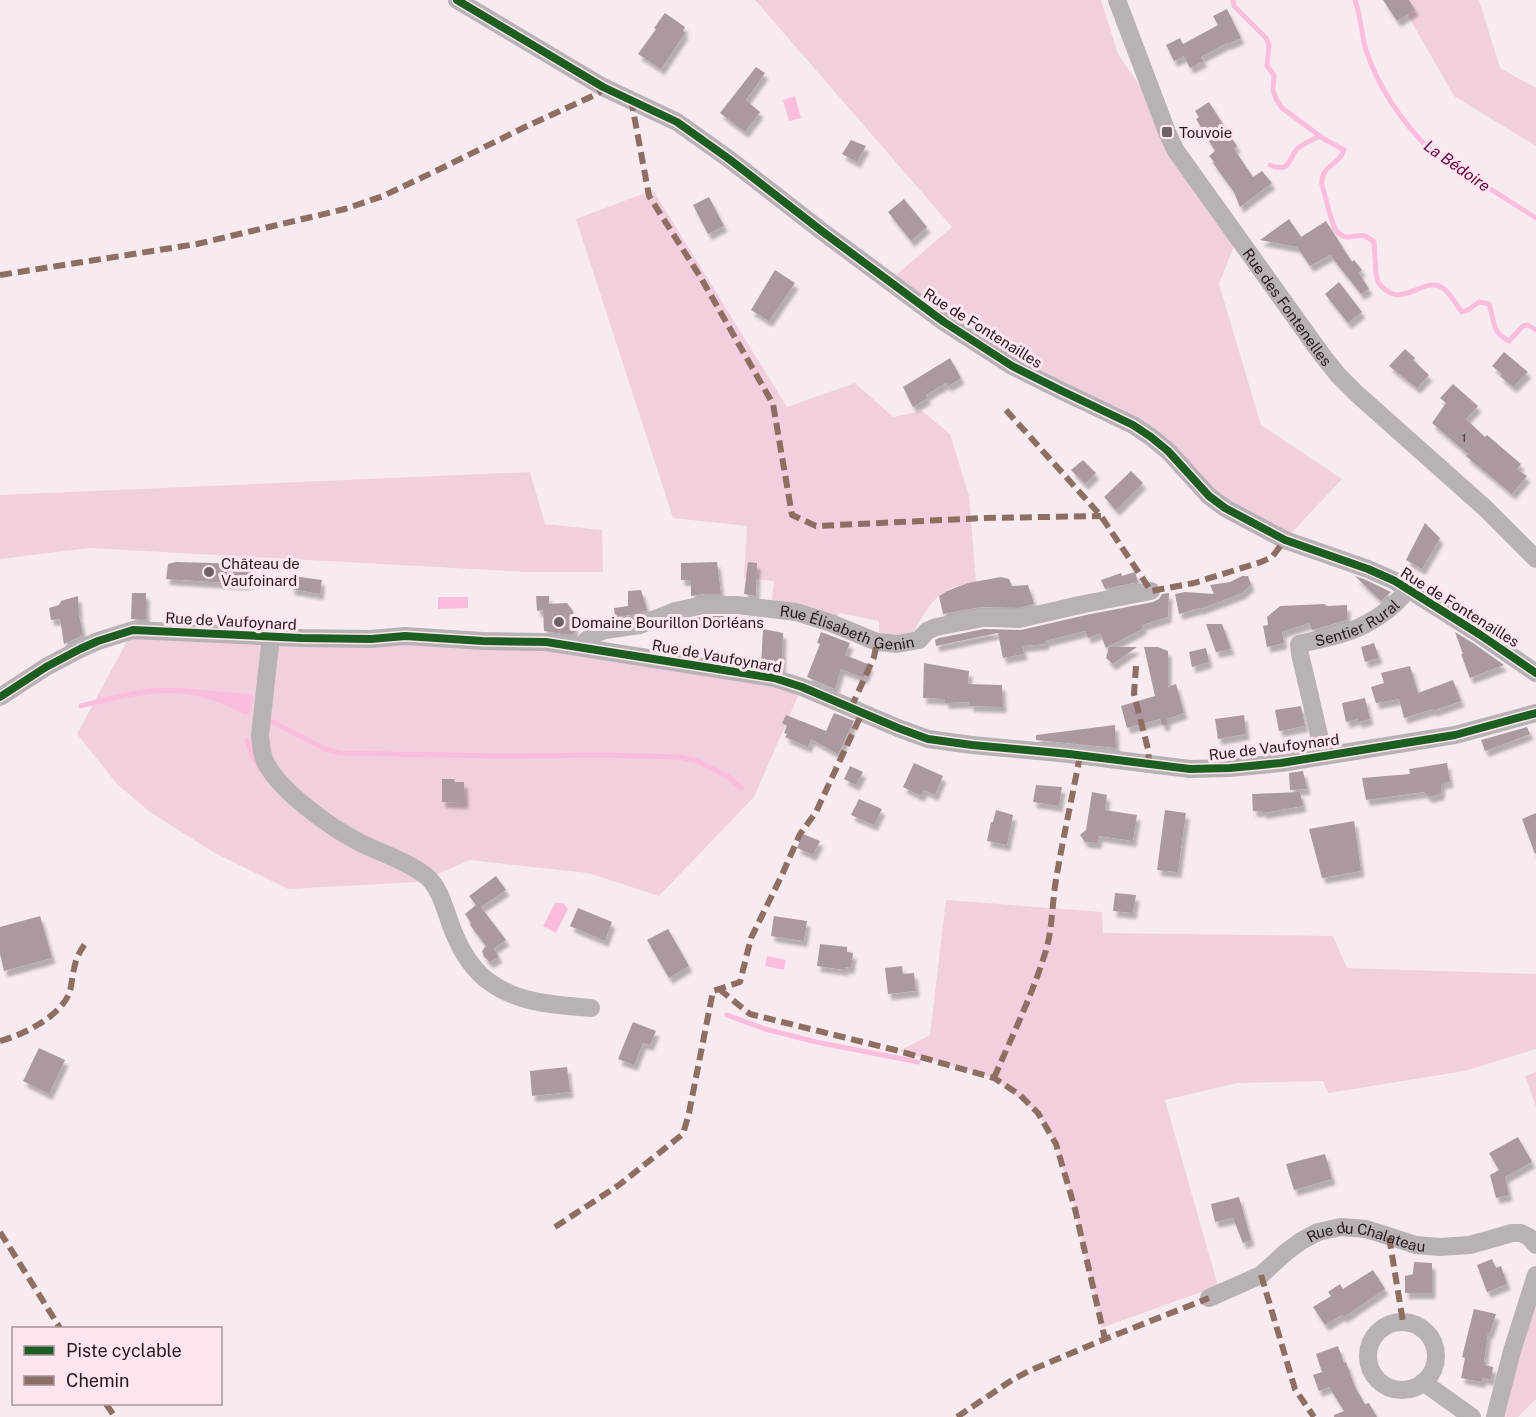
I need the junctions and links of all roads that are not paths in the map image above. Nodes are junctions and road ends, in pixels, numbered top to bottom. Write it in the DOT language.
graph roads {
  1 [pos="457,0"];
  2 [pos="1118,0"];
  3 [pos="1536,559"];
  4 [pos="1408,589"];
  5 [pos="1151,591"];
  6 [pos="271,636"];
  7 [pos="581,647"];
  8 [pos="1536,673"];
  9 [pos="0,697"];
  10 [pos="1536,713"];
  11 [pos="1324,756"];
  12 [pos="591,1008"];
  13 [pos="1536,1245"];
  14 [pos="1536,1275"];
  15 [pos="1209,1298"];
  16 [pos="1423,1382"];
  17 [pos="1472,1417"];
  18 [pos="1495,1417"];
  1 -- 4 [label="street, Rue de Fontenailles"];
  2 -- 3 [label="street, Rue des Fontenelles"];
  4 -- 8 [label="street, Rue de Fontenailles"];
  4 -- 11 [label="street, Sentier Rural"];
  5 -- 7 [label="street, Rue Élisabeth Genin"];
  6 -- 7 [label="street, Rue de Vaufoynard"];
  6 -- 9 [label="street, Rue de Vaufoynard"];
  6 -- 12 [label="street"];
  7 -- 11 [label="street, Rue de Vaufoynard"];
  10 -- 11 [label="street, Rue de Vaufoynard"];
  13 -- 15 [label="street, Rue du Chalateau"];
  14 -- 18 [label="street"];
  16 -- 17 [label="street"];
}
